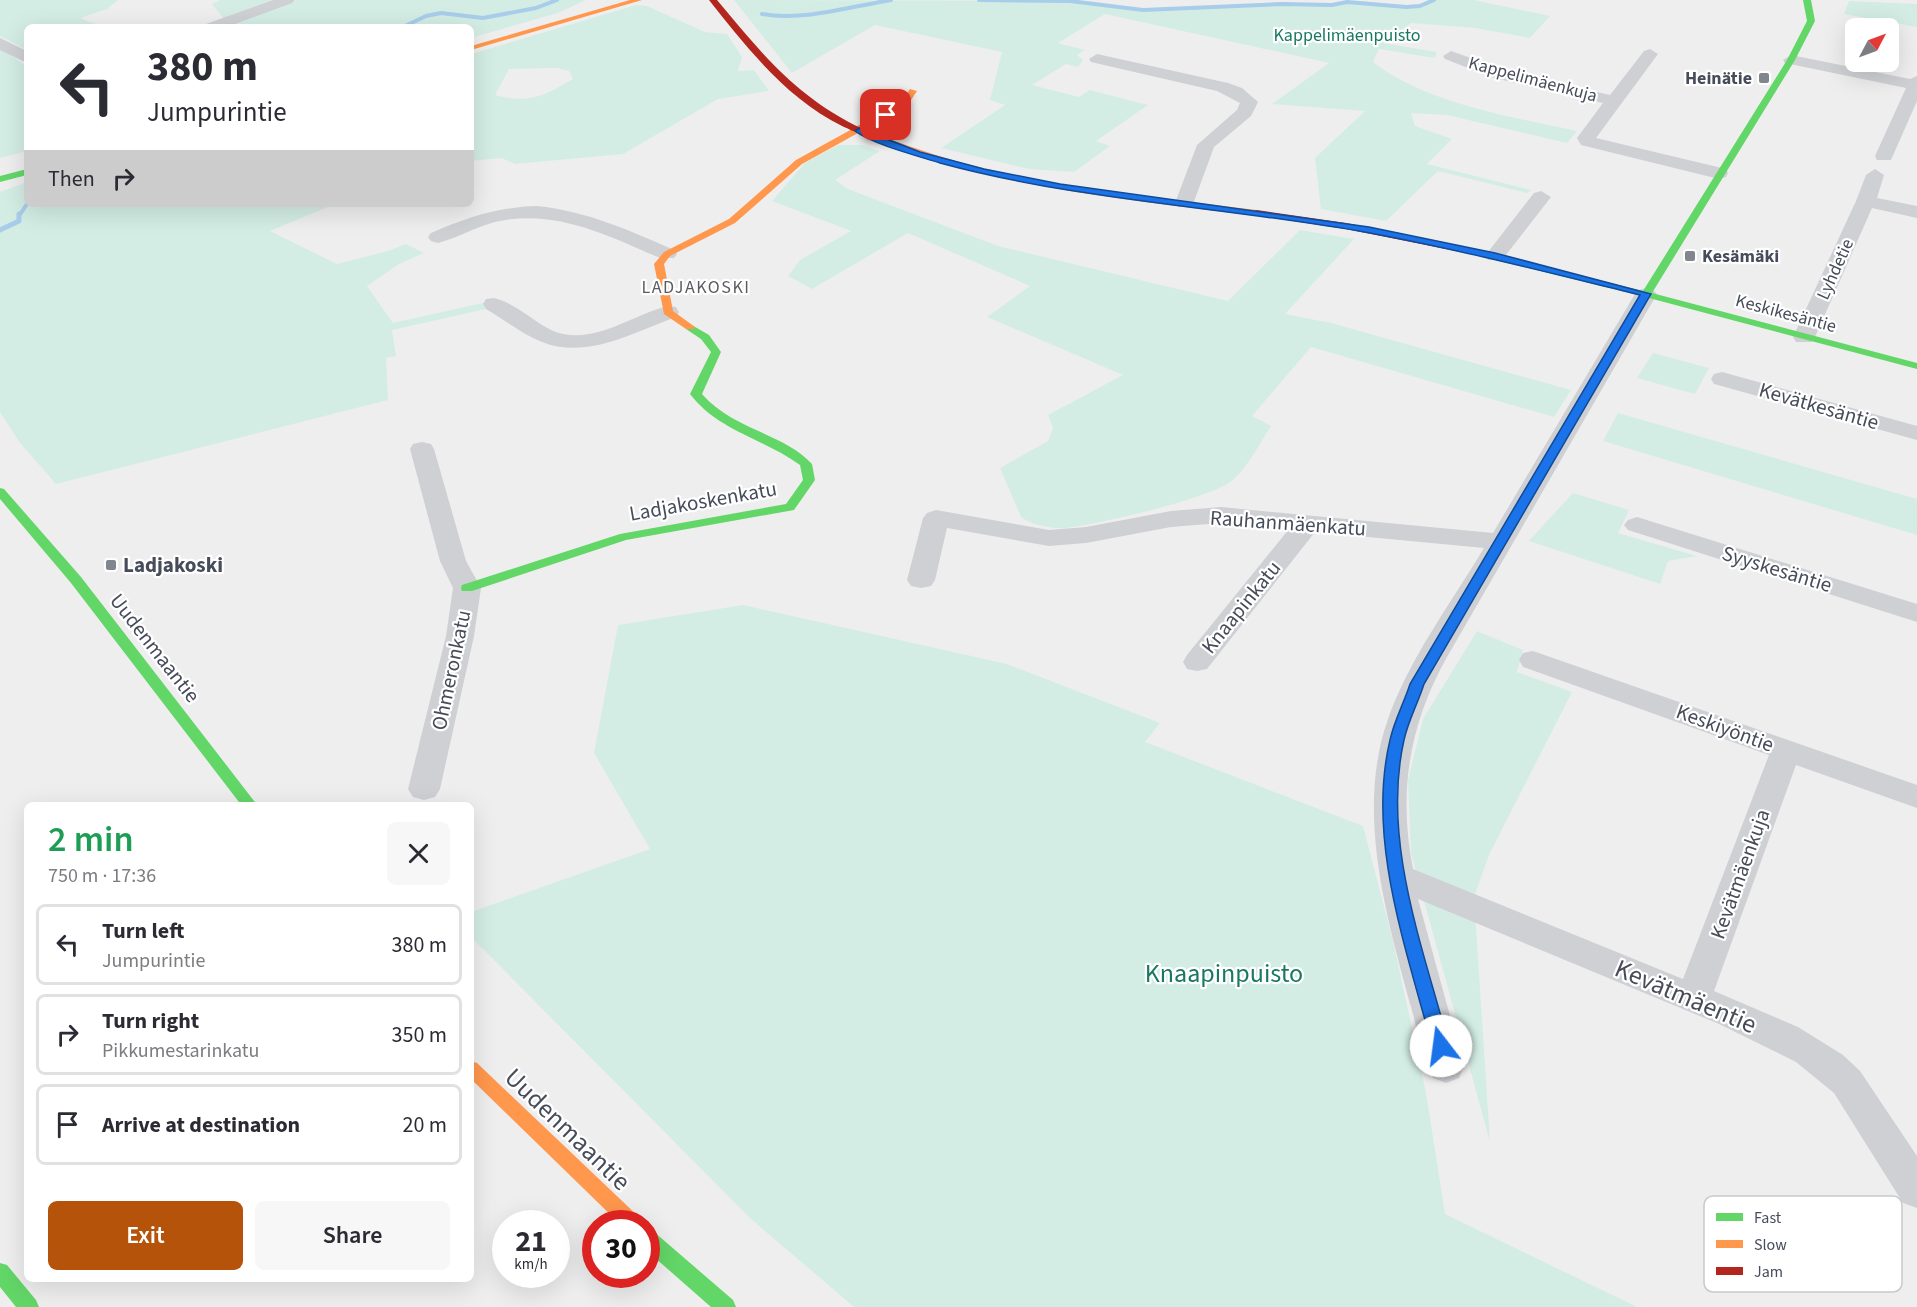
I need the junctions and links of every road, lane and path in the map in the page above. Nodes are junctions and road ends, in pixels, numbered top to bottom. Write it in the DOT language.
graph roads {
  1 [pos="287,0"];
  2 [pos="638,0"];
  3 [pos="713,0"];
  4 [pos="1807,0"];
  5 [pos="220,24"];
  6 [pos="0,43"];
  7 [pos="474,47"];
  8 [pos="1650,54"];
  9 [pos="24,56"];
  10 [pos="1451,56"];
  11 [pos="1097,59"];
  12 [pos="1791,60"];
  13 [pos="1916,83"];
  14 [pos="912,91"];
  15 [pos="1615,100"];
  16 [pos="864,128"];
  17 [pos="1884,156"];
  18 [pos="24,164"];
  19 [pos="0,170"];
  20 [pos="1719,172"];
  21 [pos="24,173"];
  22 [pos="1875,175"];
  23 [pos="0,179"];
  24 [pos="1541,197"];
  25 [pos="1866,201"];
  26 [pos="1185,203"];
  27 [pos="1917,212"];
  28 [pos="438,237"];
  29 [pos="667,254"];
  30 [pos="1495,256"];
  31 [pos="1646,294"];
  32 [pos="494,304"];
  33 [pos="668,312"];
  34 [pos="1804,337"];
  35 [pos="1917,366"];
  36 [pos="1722,379"];
  37 [pos="1917,433"];
  38 [pos="422,449"];
  39 [pos="0,492"];
  40 [pos="1308,524"];
  41 [pos="1637,525"];
  42 [pos="1500,542"];
  43 [pos="921,580"];
  44 [pos="467,588"];
  45 [pos="1917,613"];
  46 [pos="1533,660"];
  47 [pos="1197,662"];
  48 [pos="1786,750"];
  49 [pos="424,789"];
  50 [pos="1917,797"];
  51 [pos="248,802"];
  52 [pos="1396,876"];
  53 [pos="1694,998"];
  54 [pos="1446,1067"];
  55 [pos="474,1071"];
  56 [pos="1917,1190"];
  57 [pos="618,1210"];
  58 [pos="660,1249"];
  59 [pos="0,1272"];
  60 [pos="29,1307"];
  61 [pos="726,1307"];
  1 -- 5 [label="street"];
  2 -- 7 [label="street"];
  3 -- 16 [label="street, Keskikesäntie"];
  4 -- 12 [label="street"];
  6 -- 9 [label="street"];
  8 -- 15 [label="street"];
  10 -- 15 [label="street, Kappelimäenkuja"];
  11 -- 26 [label="street"];
  12 -- 13 [label="street"];
  12 -- 20 [label="street"];
  13 -- 17 [label="street"];
  14 -- 16 [label="street"];
  15 -- 20 [label="street"];
  16 -- 26 [label="street, Keskikesäntie"];
  16 -- 29 [label="street"];
  18 -- 19 [label="street"];
  20 -- 31 [label="street"];
  21 -- 23 [label="street"];
  22 -- 25 [label="street, Lyhdetie"];
  24 -- 30 [label="street"];
  25 -- 27 [label="street"];
  25 -- 34 [label="street, Lyhdetie"];
  26 -- 30 [label="street, Keskikesäntie"];
  28 -- 29 [label="street"];
  29 -- 33 [label="street"];
  30 -- 31 [label="street, Keskikesäntie"];
  31 -- 34 [label="street, Keskikesäntie"];
  31 -- 42 [label="street"];
  32 -- 33 [label="street"];
  33 -- 44 [label="street, Ladjakoskenkatu"];
  34 -- 35 [label="street, Keskikesäntie"];
  36 -- 37 [label="street, Kevätkesäntie"];
  38 -- 44 [label="street, Ohmeronkatu"];
  39 -- 51 [label="street, Uudenmaantie"];
  40 -- 42 [label="street, Rauhanmäenkatu"];
  40 -- 43 [label="street, Rauhanmäenkatu"];
  40 -- 47 [label="street, Knaapinkatu"];
  41 -- 45 [label="street, Syyskesäntie"];
  42 -- 52 [label="street"];
  44 -- 49 [label="street, Ohmeronkatu"];
  46 -- 48 [label="street, Keskiyöntie"];
  48 -- 50 [label="street, Keskiyöntie"];
  48 -- 53 [label="street, Kevätmäenkuja"];
  52 -- 53 [label="street, Kevätmäentie"];
  52 -- 54 [label="street"];
  53 -- 56 [label="street, Kevätmäentie"];
  55 -- 57 [label="street, Uudenmaantie"];
  58 -- 61 [label="street"];
  59 -- 60 [label="street"];
}
